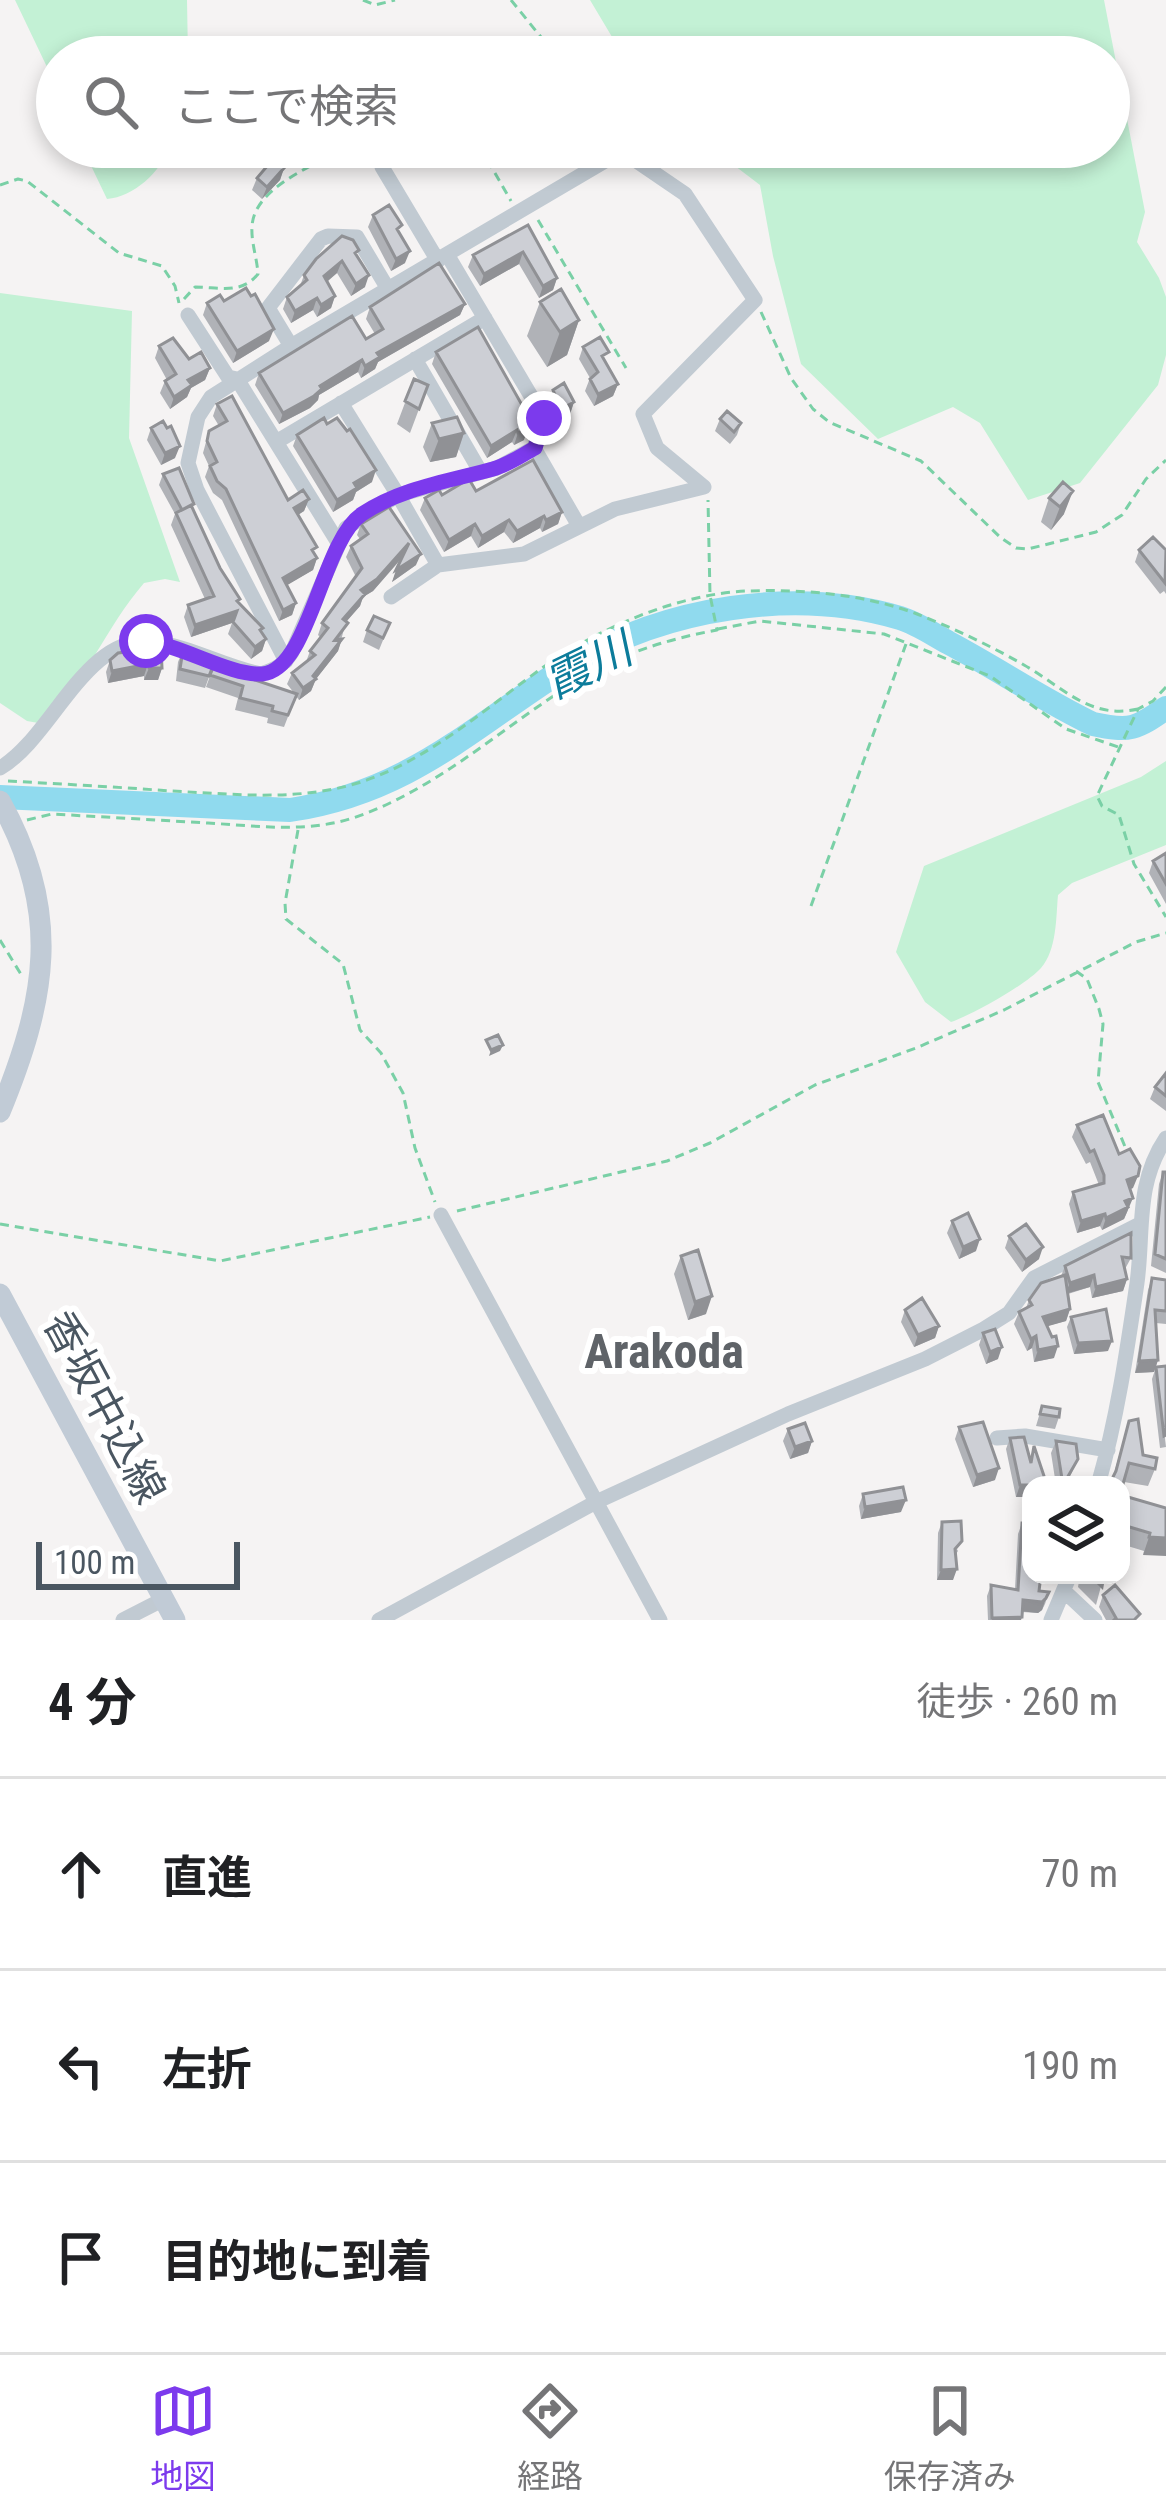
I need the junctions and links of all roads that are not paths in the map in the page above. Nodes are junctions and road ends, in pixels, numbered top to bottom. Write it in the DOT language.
graph roads {
  1 [pos="383,168"];
  2 [pos="594,168"];
  3 [pos="647,168"];
  4 [pos="443,258"];
  5 [pos="388,289"];
  6 [pos="188,315"];
  7 [pos="485,317"];
  8 [pos="291,346"];
  9 [pos="415,359"];
  10 [pos="237,379"];
  11 [pos="341,403"];
  12 [pos="276,442"];
  13 [pos="535,448"];
  14 [pos="480,471"];
  15 [pos="398,495"];
  16 [pos="578,526"];
  17 [pos="339,544"];
  18 [pos="438,566"];
  19 [pos="391,597"];
  20 [pos="286,662"];
  21 [pos="0,768"];
  22 [pos="6,812"];
  23 [pos="0,1112"];
  24 [pos="1166,1138"];
  25 [pos="441,1215"];
  26 [pos="1140,1224"];
  27 [pos="1138,1274"];
  28 [pos="1157,1282"];
  29 [pos="0,1294"];
  30 [pos="997,1438"];
  31 [pos="1108,1450"];
  32 [pos="1101,1476"];
  33 [pos="596,1502"];
  34 [pos="1067,1584"];
  35 [pos="1068,1584"];
  36 [pos="164,1599"];
  37 [pos="123,1620"];
  38 [pos="175,1620"];
  39 [pos="379,1620"];
  40 [pos="660,1620"];
  41 [pos="1051,1620"];
  42 [pos="1095,1620"];
  1 -- 4 [label="street"];
  2 -- 4 [label="street"];
  3 -- 16 [label="street"];
  4 -- 5 [label="street"];
  4 -- 7 [label="street"];
  5 -- 8 [label="street"];
  5 -- 8 [label="street"];
  6 -- 10 [label="street"];
  7 -- 9 [label="street"];
  7 -- 13 [label="street"];
  8 -- 10 [label="street"];
  9 -- 11 [label="street"];
  9 -- 14 [label="street"];
  10 -- 12 [label="street"];
  10 -- 20 [label="street"];
  11 -- 12 [label="street"];
  11 -- 15 [label="street"];
  12 -- 17 [label="street"];
  13 -- 14 [label="street"];
  13 -- 16 [label="street"];
  14 -- 15 [label="street"];
  15 -- 17 [label="street"];
  15 -- 18 [label="street"];
  16 -- 18 [label="street"];
  17 -- 20 [label="street"];
  18 -- 19 [label="street"];
  20 -- 21 [label="street"];
  22 -- 23 [label="main road"];
  24 -- 26 [label="street"];
  25 -- 33 [label="street"];
  26 -- 27 [label="street"];
  26 -- 33 [label="street"];
  27 -- 28 [label="street"];
  27 -- 31 [label="street"];
  29 -- 36 [label="main road, 香坂中込線"];
  30 -- 31 [label="street"];
  31 -- 32 [label="street"];
  33 -- 39 [label="street"];
  33 -- 40 [label="street"];
  34 -- 41 [label="street"];
  35 -- 42 [label="street"];
  36 -- 37 [label="street"];
  36 -- 38 [label="main road, 香坂中込線"];
}
